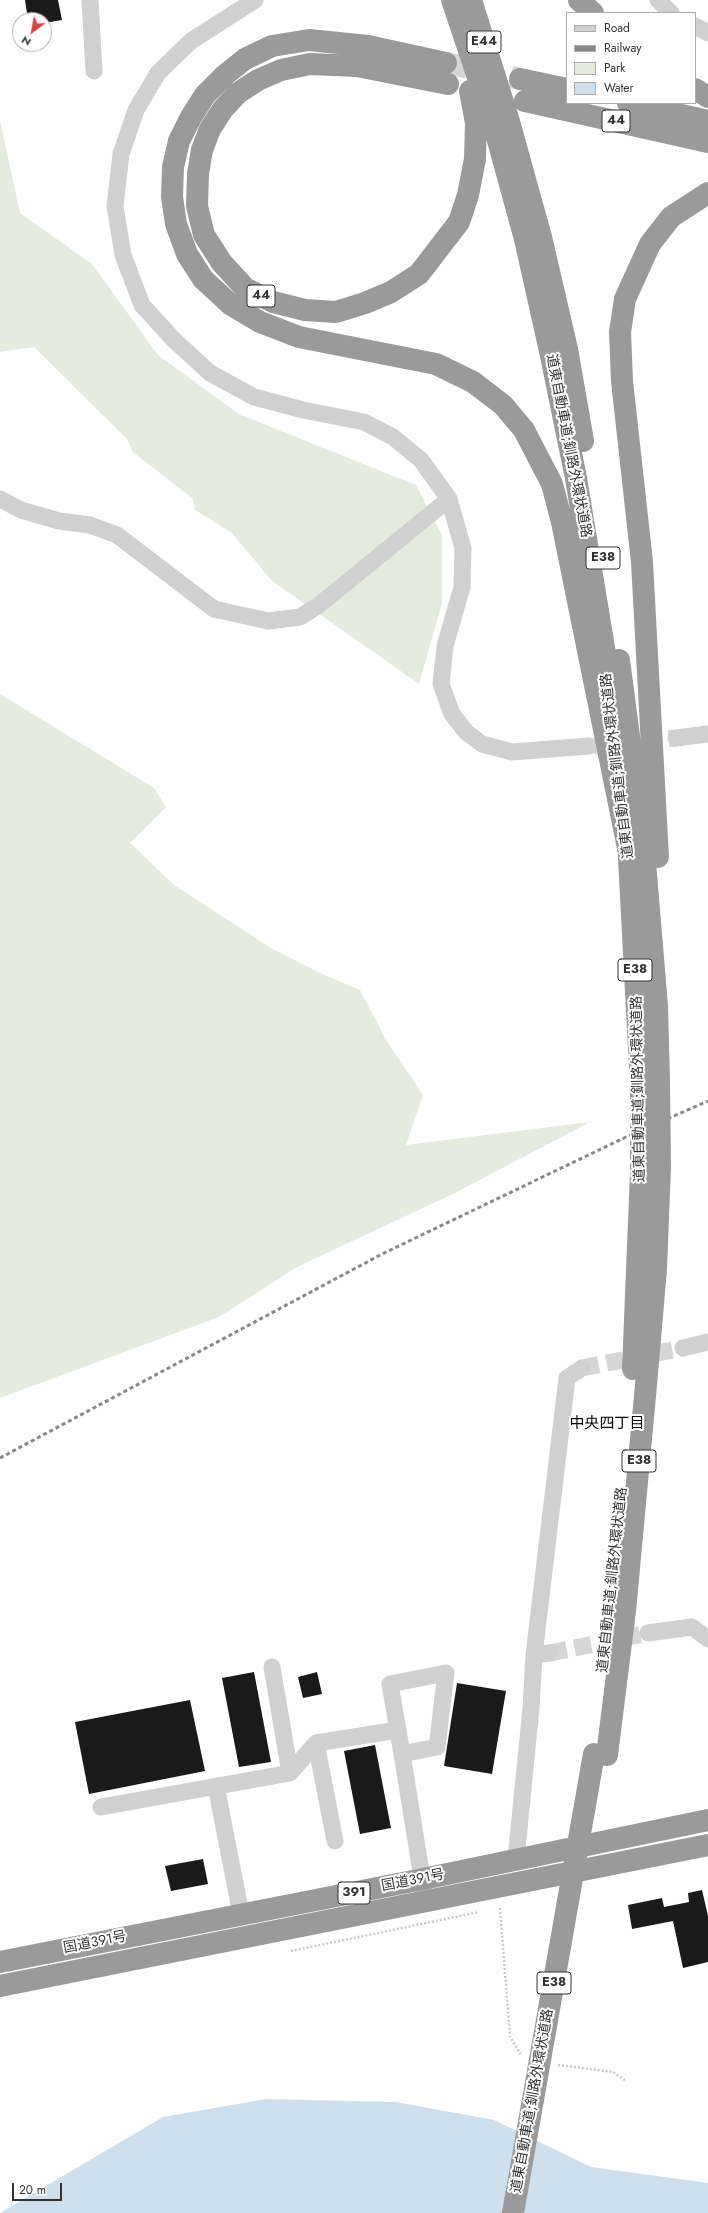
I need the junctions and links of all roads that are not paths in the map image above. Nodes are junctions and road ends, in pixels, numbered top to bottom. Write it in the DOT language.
graph roads {
  1 [pos="90,0"];
  2 [pos="255,0"];
  3 [pos="579,0"];
  4 [pos="658,0"];
  5 [pos="459,1"];
  6 [pos="592,12"];
  7 [pos="670,12"];
  8 [pos="696,27"];
  9 [pos="708,33"];
  10 [pos="94,71"];
  11 [pos="520,79"];
  12 [pos="488,82"];
  13 [pos="566,89"];
  14 [pos="696,90"];
  15 [pos="708,96"];
  16 [pos="524,101"];
  17 [pos="632,104"];
  18 [pos="708,121"];
  19 [pos="708,142"];
  20 [pos="708,193"];
  21 [pos="0,499"];
  22 [pos="449,499"];
  23 [pos="708,734"];
  24 [pos="676,738"];
  25 [pos="589,746"];
  26 [pos="629,853"];
  27 [pos="657,1006"];
  28 [pos="650,1084"];
  29 [pos="708,1342"];
  30 [pos="683,1348"];
  31 [pos="582,1368"];
  32 [pos="648,1633"];
  33 [pos="708,1639"];
  34 [pos="272,1667"];
  35 [pos="398,1730"];
  36 [pos="316,1743"];
  37 [pos="402,1754"];
  38 [pos="601,1754"];
  39 [pos="290,1773"];
  40 [pos="216,1786"];
  41 [pos="101,1807"];
  42 [pos="708,1820"];
  43 [pos="335,1841"];
  44 [pos="708,1845"];
  45 [pos="516,1859"];
  46 [pos="423,1879"];
  47 [pos="427,1902"];
  48 [pos="241,1914"];
  49 [pos="0,1962"];
  50 [pos="0,1986"];
  51 [pos="513,2213"];
  52 [pos="526,2213"];
  1 -- 10 [label="street"];
  2 -- 22 [label="street"];
  3 -- 6 [label="highway"];
  4 -- 7 [label="street"];
  5 -- 12 [label="highway, 道東自動車道;釧路外環状道路 / E44"];
  5 -- 26 [label="highway, 44"];
  8 -- 9 [label="street"];
  11 -- 13 [label="highway"];
  12 -- 26 [label="highway, 道東自動車道;釧路外環状道路 / E38"];
  12 -- 27 [label="highway, 道東自動車道;釧路外環状道路 / E38"];
  14 -- 15 [label="highway"];
  16 -- 19 [label="highway, 44"];
  17 -- 18 [label="highway"];
  20 -- 27 [label="highway"];
  21 -- 22 [label="street"];
  22 -- 25 [label="street"];
  23 -- 24 [label="street"];
  26 -- 28 [label="highway, 道東自動車道;釧路外環状道路 / E38"];
  27 -- 28 [label="highway, 道東自動車道;釧路外環状道路 / E38"];
  28 -- 38 [label="highway, 道東自動車道;釧路外環状道路 / E38, bridge"];
  29 -- 30 [label="street"];
  31 -- 45 [label="street"];
  32 -- 33 [label="street"];
  34 -- 39 [label="street"];
  35 -- 36 [label="street"];
  35 -- 37 [label="street"];
  35 -- 37 [label="street"];
  36 -- 39 [label="street"];
  36 -- 43 [label="street"];
  37 -- 46 [label="street"];
  38 -- 51 [label="highway, 道東自動車道;釧路外環状道路 / E38, bridge"];
  38 -- 52 [label="highway, 道東自動車道;釧路外環状道路 / E38"];
  39 -- 40 [label="street"];
  40 -- 41 [label="street"];
  40 -- 48 [label="street"];
  42 -- 45 [label="highway, 国道391号 / 391"];
  44 -- 47 [label="highway, 国道391号 / 391"];
  45 -- 46 [label="highway, 国道391号 / 391"];
  46 -- 47 [label="street"];
  46 -- 48 [label="highway, 国道391号 / 391"];
  47 -- 50 [label="highway, 国道391号 / 391"];
  48 -- 49 [label="highway, 国道391号 / 391"];
}
